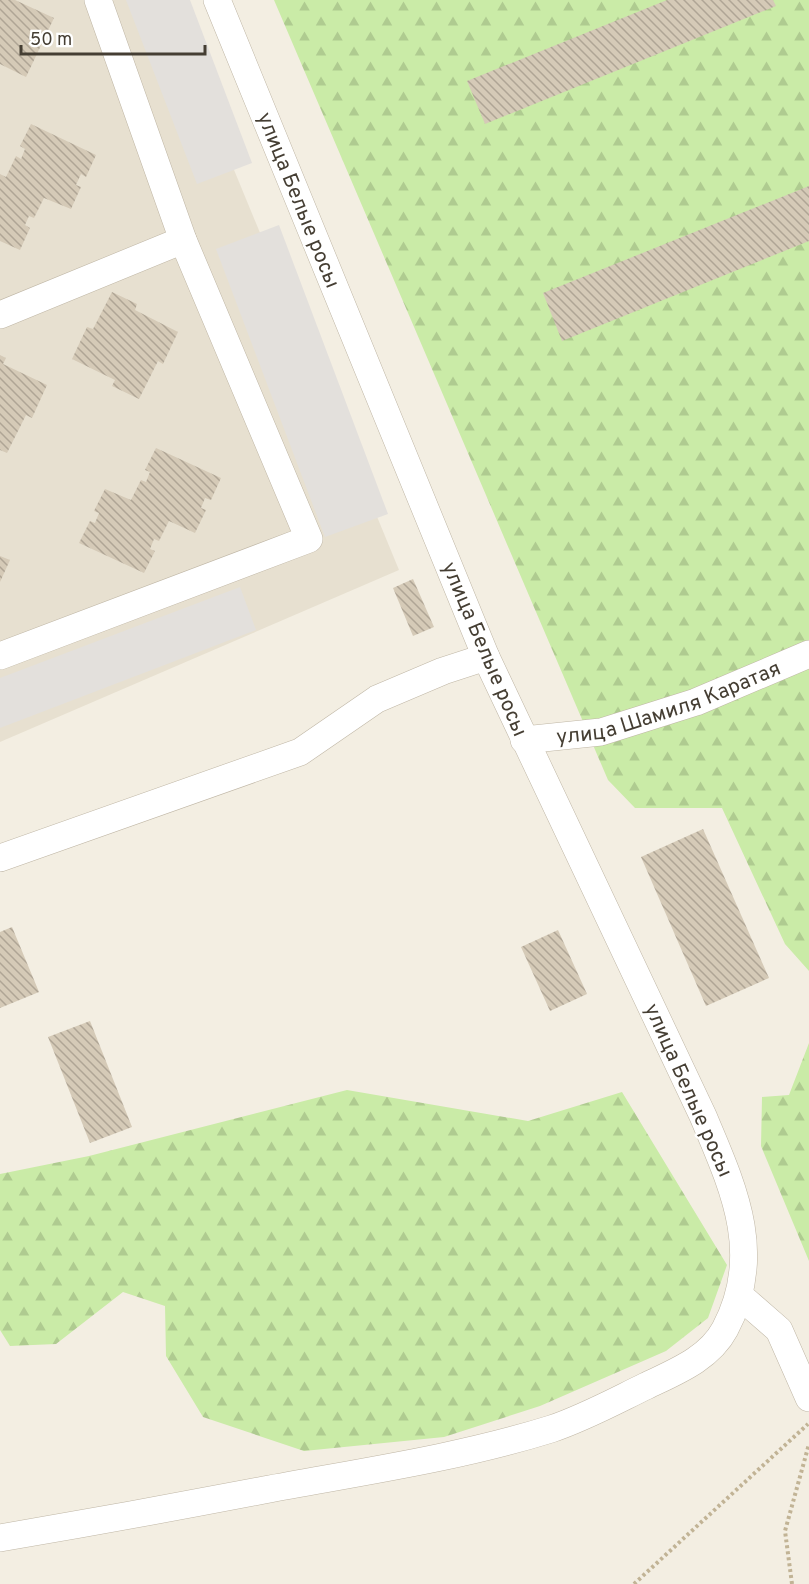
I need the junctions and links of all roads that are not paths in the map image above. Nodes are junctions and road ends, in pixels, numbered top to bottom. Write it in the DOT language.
graph roads {
  1 [pos="98,0"];
  2 [pos="218,0"];
  3 [pos="183,240"];
  4 [pos="0,315"];
  5 [pos="809,654"];
  6 [pos="0,656"];
  7 [pos="486,657"];
  8 [pos="524,740"];
  9 [pos="0,858"];
  10 [pos="740,1296"];
  11 [pos="809,1398"];
  12 [pos="0,1538"];
  1 -- 3 [label="street"];
  2 -- 7 [label="street, улица Белые росы"];
  3 -- 4 [label="street"];
  3 -- 6 [label="street"];
  5 -- 8 [label="street, улица Шамиля Каратая"];
  7 -- 8 [label="street, улица Белые росы"];
  7 -- 9 [label="street"];
  8 -- 10 [label="street, улица Белые росы"];
  10 -- 11 [label="street"];
  10 -- 12 [label="street, улица Белые росы"];
}
